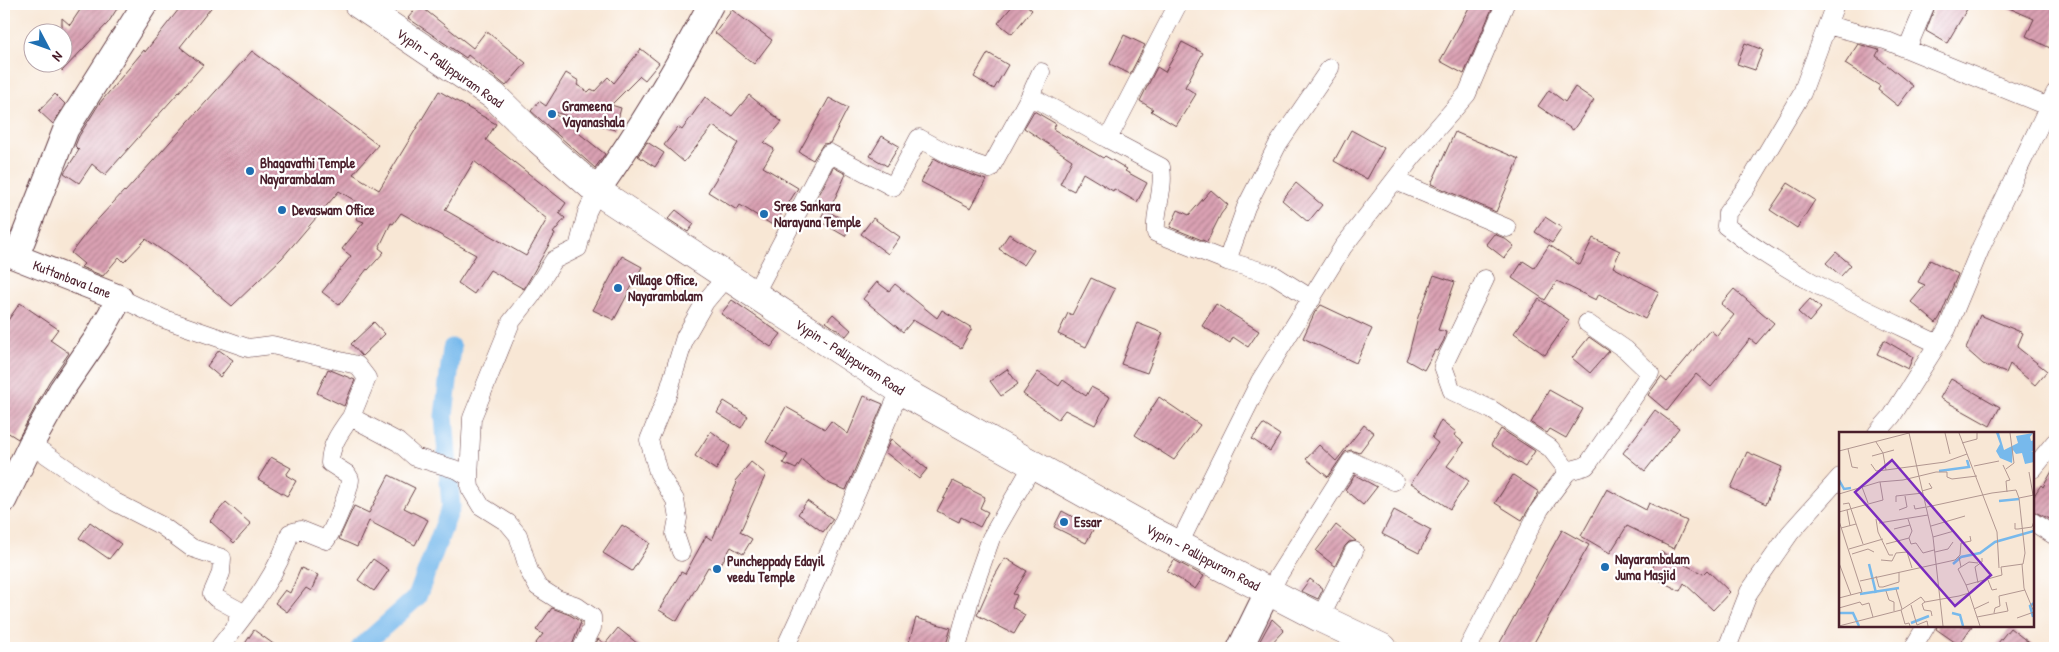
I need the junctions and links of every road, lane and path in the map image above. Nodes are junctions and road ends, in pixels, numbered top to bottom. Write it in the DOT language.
graph roads {
  1 [pos="145,4"];
  2 [pos="358,4"];
  3 [pos="711,4"];
  4 [pos="1178,4"];
  5 [pos="1505,4"];
  6 [pos="1835,4"];
  7 [pos="1926,4"];
  8 [pos="1827,25"];
  9 [pos="1907,49"];
  10 [pos="1330,68"];
  11 [pos="1041,72"];
  12 [pos="1030,96"];
  13 [pos="2052,100"];
  14 [pos="1108,139"];
  15 [pos="1396,181"];
  16 [pos="597,191"];
  17 [pos="1507,228"];
  18 [pos="10,256"];
  19 [pos="1227,261"];
  20 [pos="726,277"];
  21 [pos="1485,279"];
  22 [pos="754,295"];
  23 [pos="120,298"];
  24 [pos="1312,299"];
  25 [pos="1587,322"];
  26 [pos="1938,344"];
  27 [pos="900,390"];
  28 [pos="351,417"];
  29 [pos="1878,432"];
  30 [pos="2055,442"];
  31 [pos="31,444"];
  32 [pos="1033,465"];
  33 [pos="2034,468"];
  34 [pos="1568,471"];
  35 [pos="464,473"];
  36 [pos="1839,478"];
  37 [pos="1394,481"];
  38 [pos="4,500"];
  39 [pos="2034,523"];
  40 [pos="2055,536"];
  41 [pos="1179,544"];
  42 [pos="1354,551"];
  43 [pos="681,552"];
  44 [pos="1269,592"];
  45 [pos="1320,618"];
  46 [pos="238,621"];
  47 [pos="1925,627"];
  48 [pos="219,648"];
  49 [pos="582,648"];
  50 [pos="784,648"];
  51 [pos="957,648"];
  52 [pos="1240,648"];
  53 [pos="1383,648"];
  54 [pos="1468,648"];
  55 [pos="1727,648"];
  56 [pos="1913,648"];
  1 -- 18 [label="street, Kuttanbava Lane"];
  2 -- 16 [label="main road, Vypin - Pallippuram Road"];
  3 -- 16 [label="street"];
  4 -- 14 [label="street"];
  5 -- 15 [label="street"];
  6 -- 8 [label="street"];
  7 -- 9 [label="street"];
  8 -- 9 [label="street"];
  8 -- 26 [label="street"];
  9 -- 13 [label="street"];
  10 -- 19 [label="street"];
  11 -- 12 [label="street"];
  12 -- 14 [label="street"];
  12 -- 22 [label="street"];
  13 -- 26 [label="street"];
  14 -- 19 [label="street"];
  15 -- 17 [label="street"];
  15 -- 24 [label="street"];
  16 -- 20 [label="main road, Vypin - Pallippuram Road"];
  16 -- 35 [label="street"];
  18 -- 23 [label="street, Kuttanbava Lane"];
  19 -- 24 [label="street"];
  20 -- 22 [label="main road, Vypin - Pallippuram Road"];
  20 -- 43 [label="street"];
  21 -- 34 [label="street"];
  22 -- 27 [label="main road, Vypin - Pallippuram Road"];
  23 -- 28 [label="street"];
  23 -- 31 [label="street, Kuttanbava Lane"];
  24 -- 41 [label="street"];
  25 -- 34 [label="street"];
  26 -- 29 [label="street"];
  27 -- 32 [label="main road, Vypin - Pallippuram Road"];
  27 -- 50 [label="street"];
  28 -- 35 [label="street"];
  28 -- 46 [label="street"];
  30 -- 33 [label="street"];
  31 -- 38 [label="street, Kuttanbava Lane"];
  31 -- 46 [label="street"];
  32 -- 41 [label="main road, Vypin - Pallippuram Road"];
  32 -- 51 [label="street"];
  34 -- 54 [label="street"];
  35 -- 49 [label="street"];
  36 -- 55 [label="street"];
  37 -- 44 [label="street"];
  39 -- 40 [label="street"];
  41 -- 44 [label="main road, Vypin - Pallippuram Road"];
  42 -- 45 [label="street"];
  44 -- 45 [label="main road, Vypin - Pallippuram Road"];
  44 -- 52 [label="street"];
  45 -- 53 [label="main road, Vypin - Pallippuram Road"];
  46 -- 48 [label="street"];
  47 -- 56 [label="street"];
}
